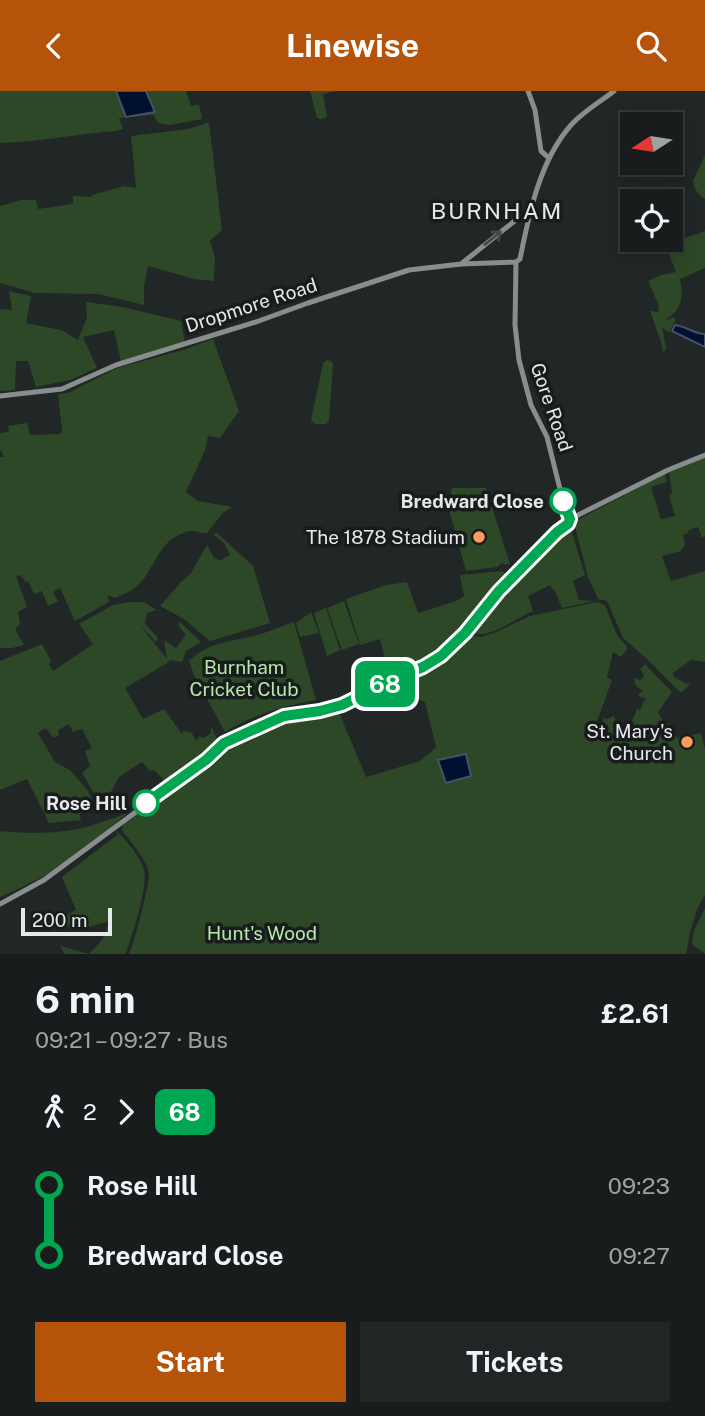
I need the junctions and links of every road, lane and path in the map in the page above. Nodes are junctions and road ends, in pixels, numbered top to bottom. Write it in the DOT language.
graph roads {
  1 [pos="528,91"];
  2 [pos="614,91"];
  3 [pos="549,158"];
  4 [pos="528,218"];
  5 [pos="468,261"];
  6 [pos="516,262"];
  7 [pos="0,396"];
  8 [pos="705,455"];
  9 [pos="569,522"];
  10 [pos="0,904"];
  1 -- 3 [label="street"];
  2 -- 3 [label="street, Gore Road"];
  3 -- 4 [label="street, Gore Road"];
  5 -- 4 [label="street, one-way"];
  4 -- 6 [label="street, Gore Road"];
  5 -- 6 [label="street, Dropmore Road"];
  5 -- 7 [label="street, Dropmore Road"];
  6 -- 9 [label="street, Gore Road"];
  8 -- 9 [label="street"];
  9 -- 10 [label="street"];
}
